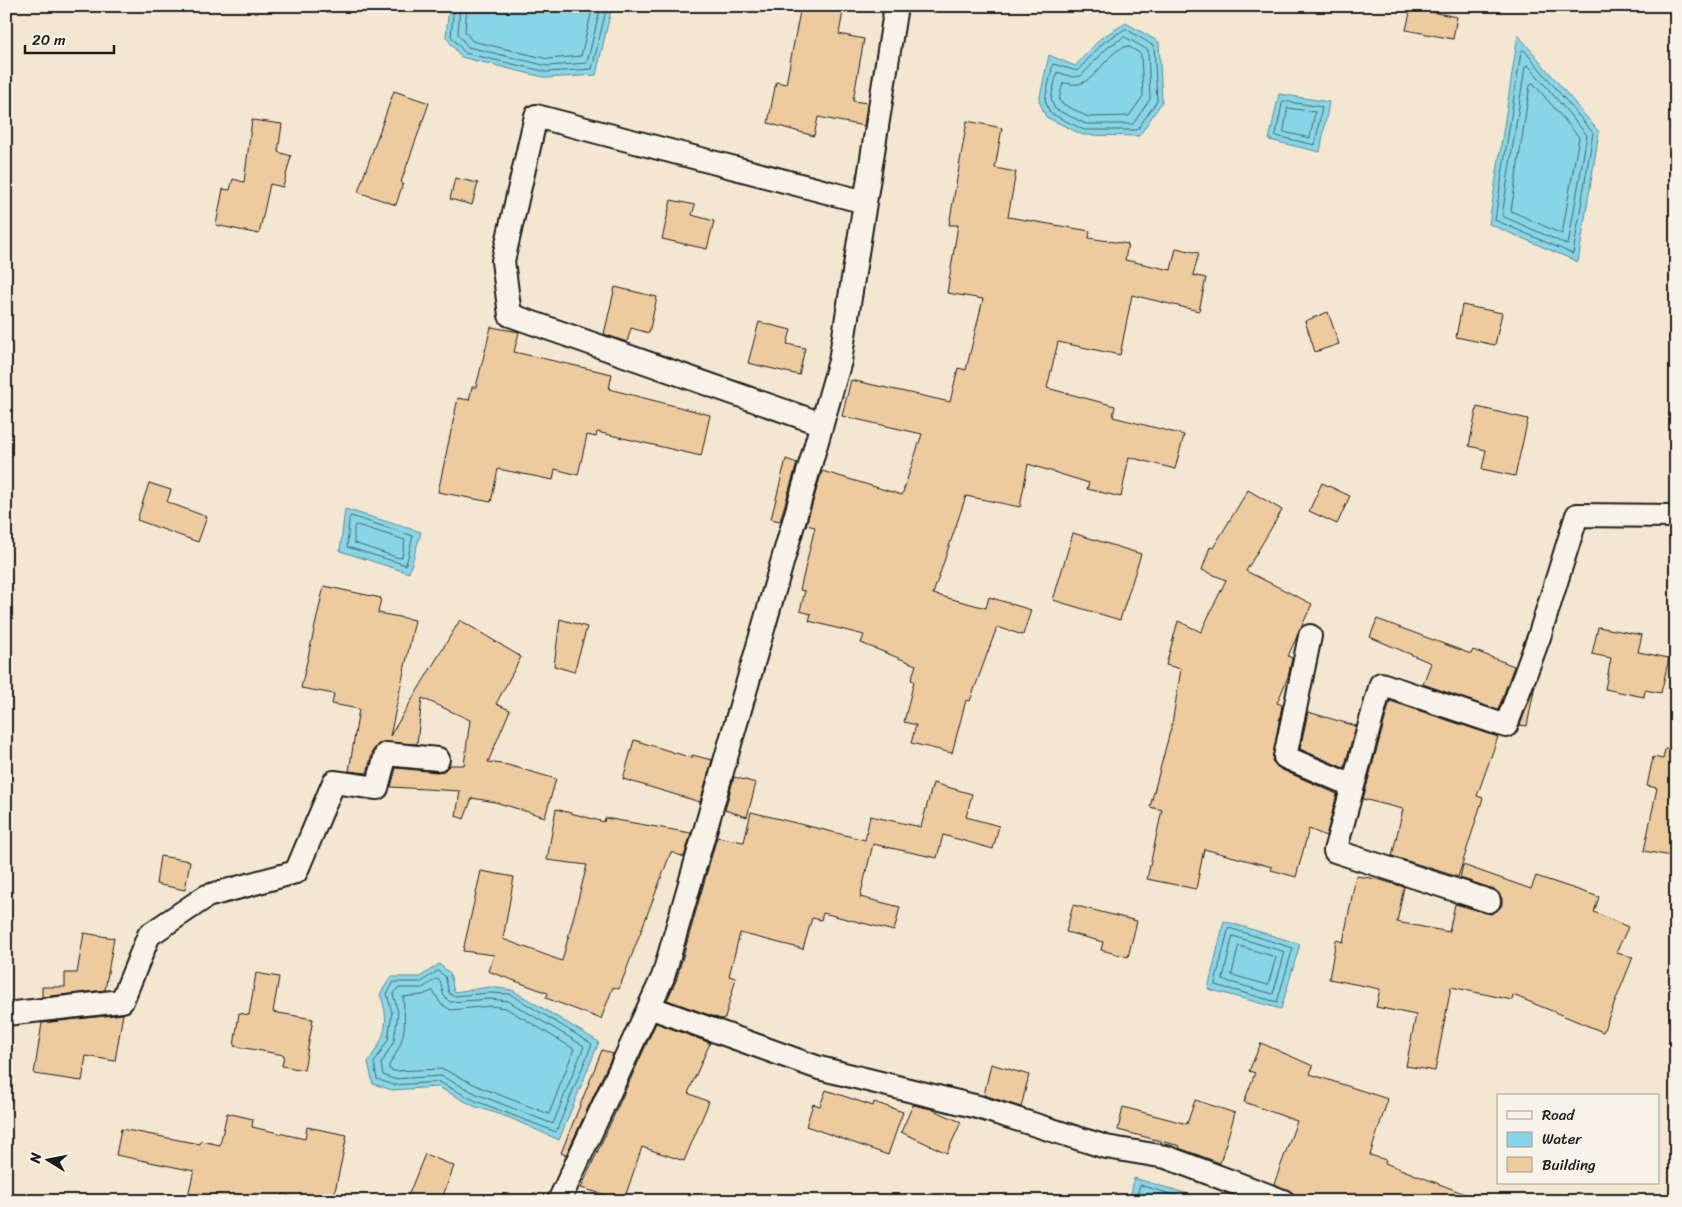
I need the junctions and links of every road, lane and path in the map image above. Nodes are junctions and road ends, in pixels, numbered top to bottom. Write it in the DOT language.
graph roads {
  1 [pos="896,6"];
  2 [pos="865,202"];
  3 [pos="822,424"];
  4 [pos="1676,516"];
  5 [pos="1310,636"];
  6 [pos="438,759"];
  7 [pos="1353,786"];
  8 [pos="1489,901"];
  9 [pos="649,1007"];
  10 [pos="6,1014"];
  11 [pos="558,1201"];
  12 [pos="1283,1201"];
  1 -- 2 [label="street"];
  2 -- 3 [label="street"];
  2 -- 3 [label="street"];
  3 -- 9 [label="street"];
  4 -- 7 [label="street"];
  5 -- 7 [label="street"];
  6 -- 10 [label="street"];
  7 -- 8 [label="street"];
  9 -- 11 [label="street"];
  9 -- 12 [label="street"];
}
